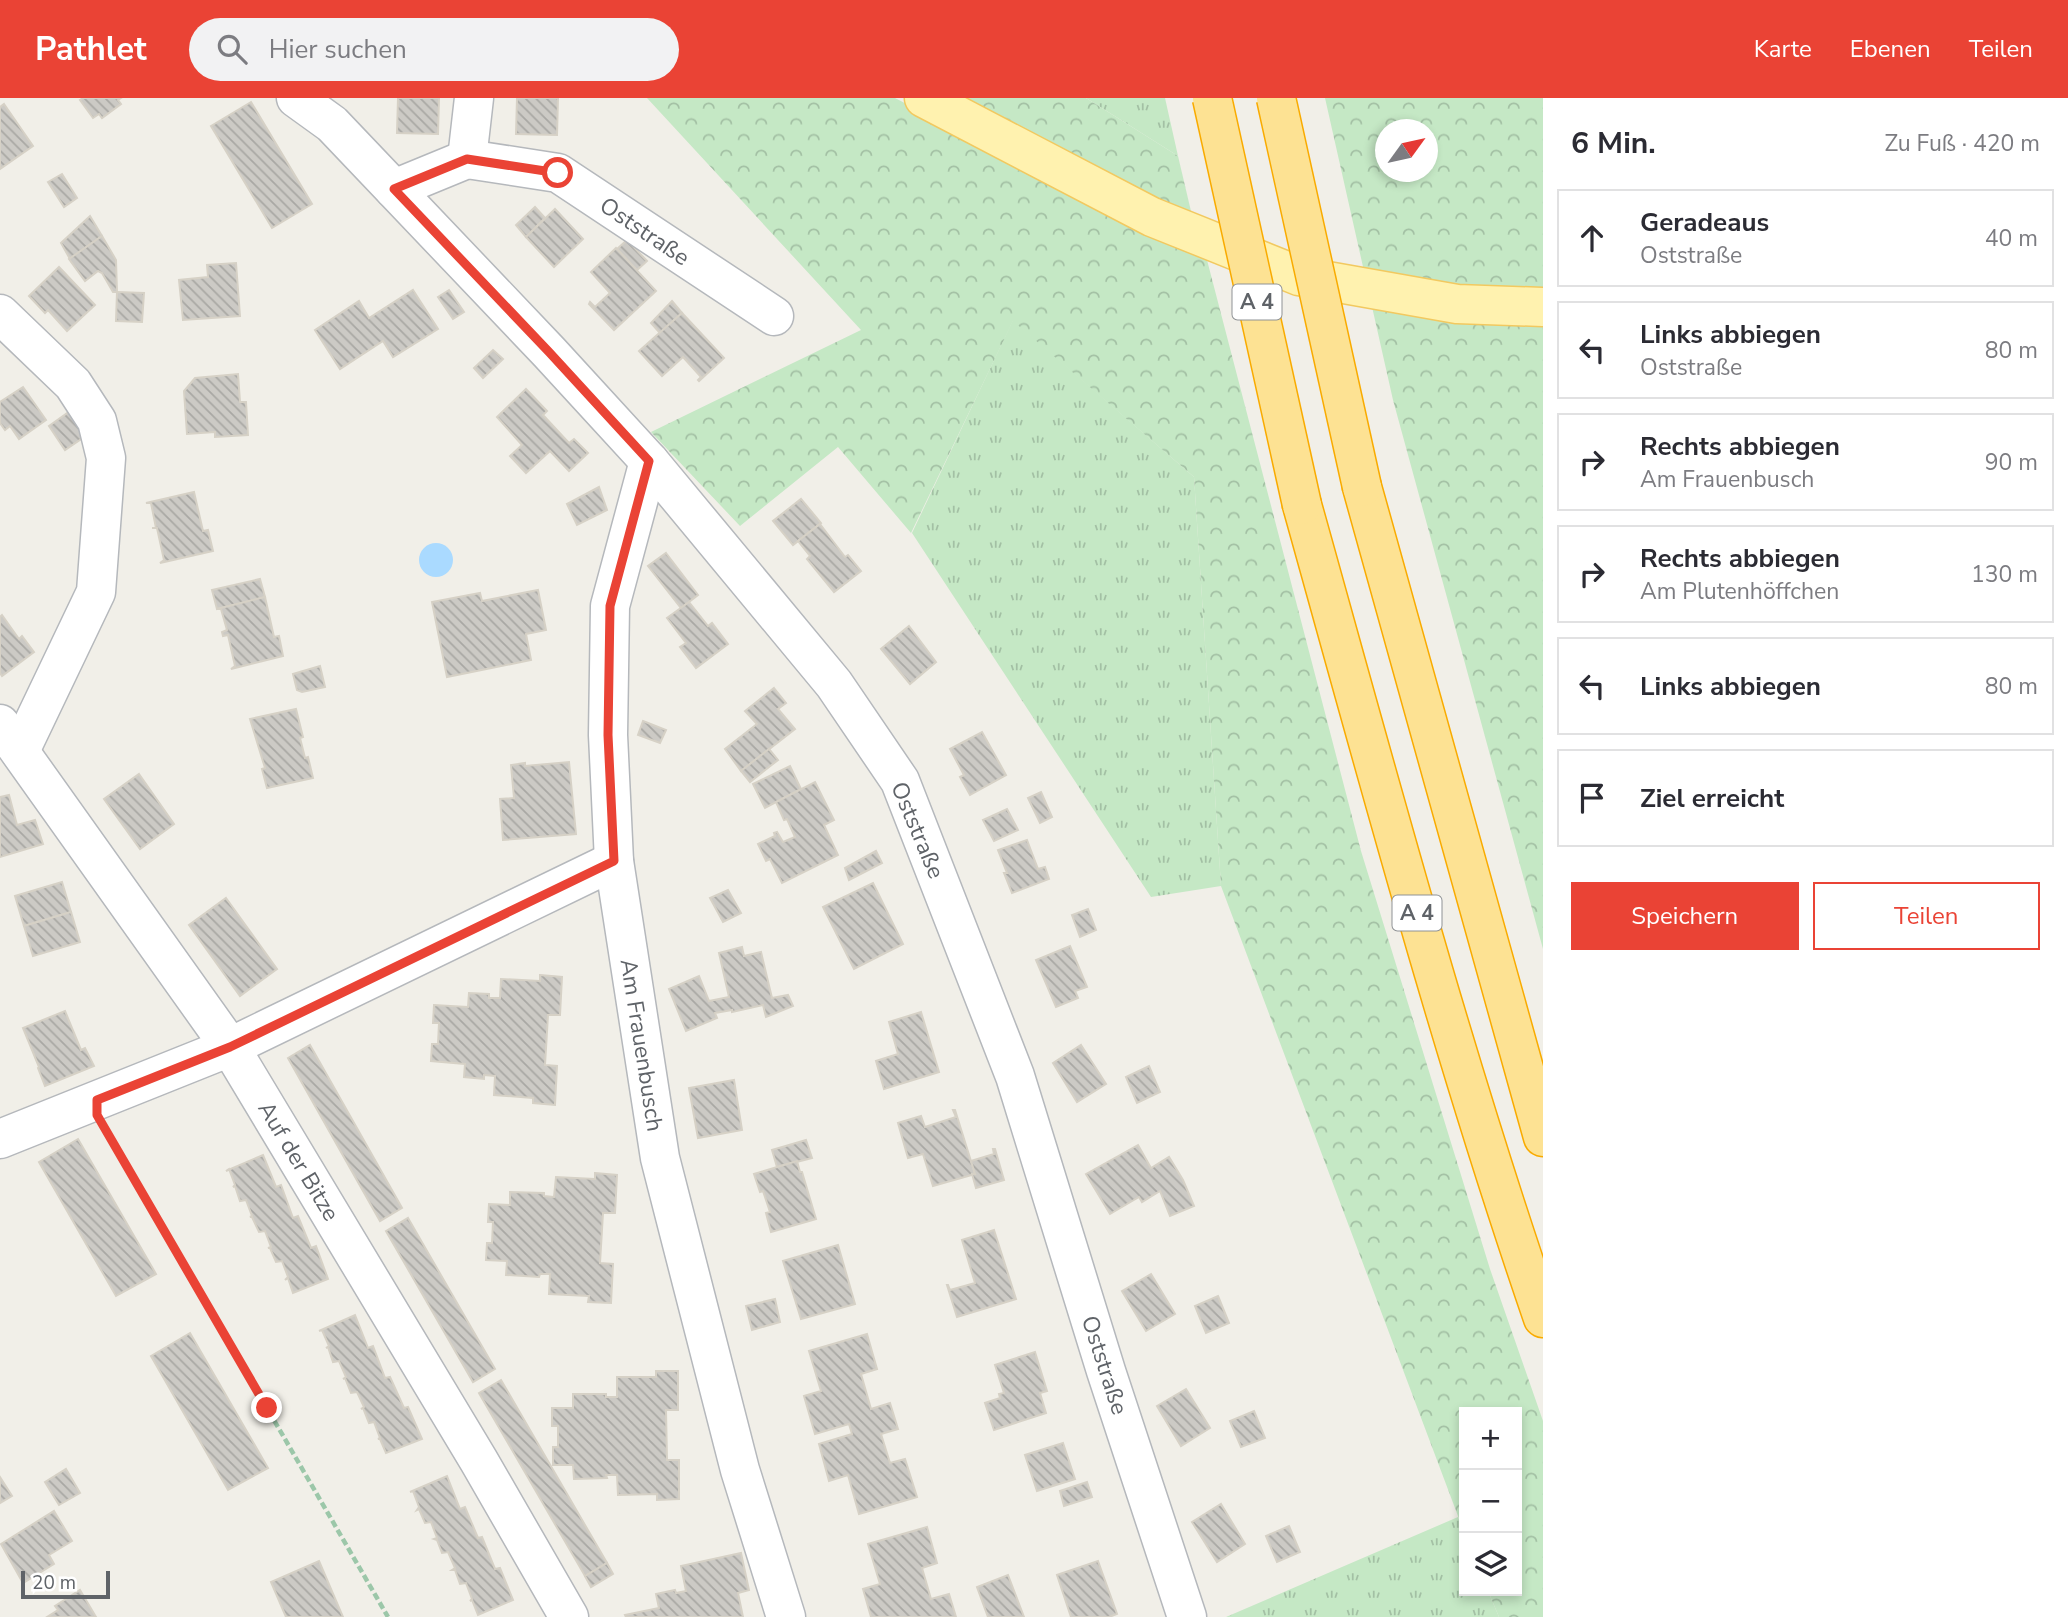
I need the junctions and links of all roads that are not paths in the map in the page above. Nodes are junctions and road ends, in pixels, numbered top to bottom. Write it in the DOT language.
graph roads {
  1 [pos="296,98"];
  2 [pos="474,98"];
  3 [pos="924,98"];
  4 [pos="1212,98"];
  5 [pos="1276,98"];
  6 [pos="467,159"];
  7 [pos="394,189"];
  8 [pos="1543,307"];
  9 [pos="0,314"];
  10 [pos="774,316"];
  11 [pos="649,461"];
  12 [pos="10,738"];
  13 [pos="614,861"];
  14 [pos="230,1047"];
  15 [pos="1543,1137"];
  16 [pos="0,1139"];
  17 [pos="1543,1318"];
  18 [pos="569,1617"];
  19 [pos="786,1617"];
  20 [pos="1186,1617"];
  1 -- 7 [label="street, Oststraße"];
  2 -- 6 [label="street"];
  3 -- 8 [label="main road"];
  4 -- 17 [label="highway, A 4, bridge"];
  5 -- 15 [label="highway, A 4, bridge"];
  6 -- 7 [label="street"];
  6 -- 10 [label="street, Oststraße"];
  7 -- 11 [label="street, Oststraße"];
  9 -- 12 [label="street"];
  11 -- 13 [label="street, Am Frauenbusch"];
  11 -- 20 [label="street, Oststraße"];
  12 -- 14 [label="street, Auf der Bitze"];
  13 -- 14 [label="street"];
  13 -- 19 [label="street, Am Frauenbusch"];
  14 -- 16 [label="street"];
  14 -- 18 [label="street, Auf der Bitze"];
}
